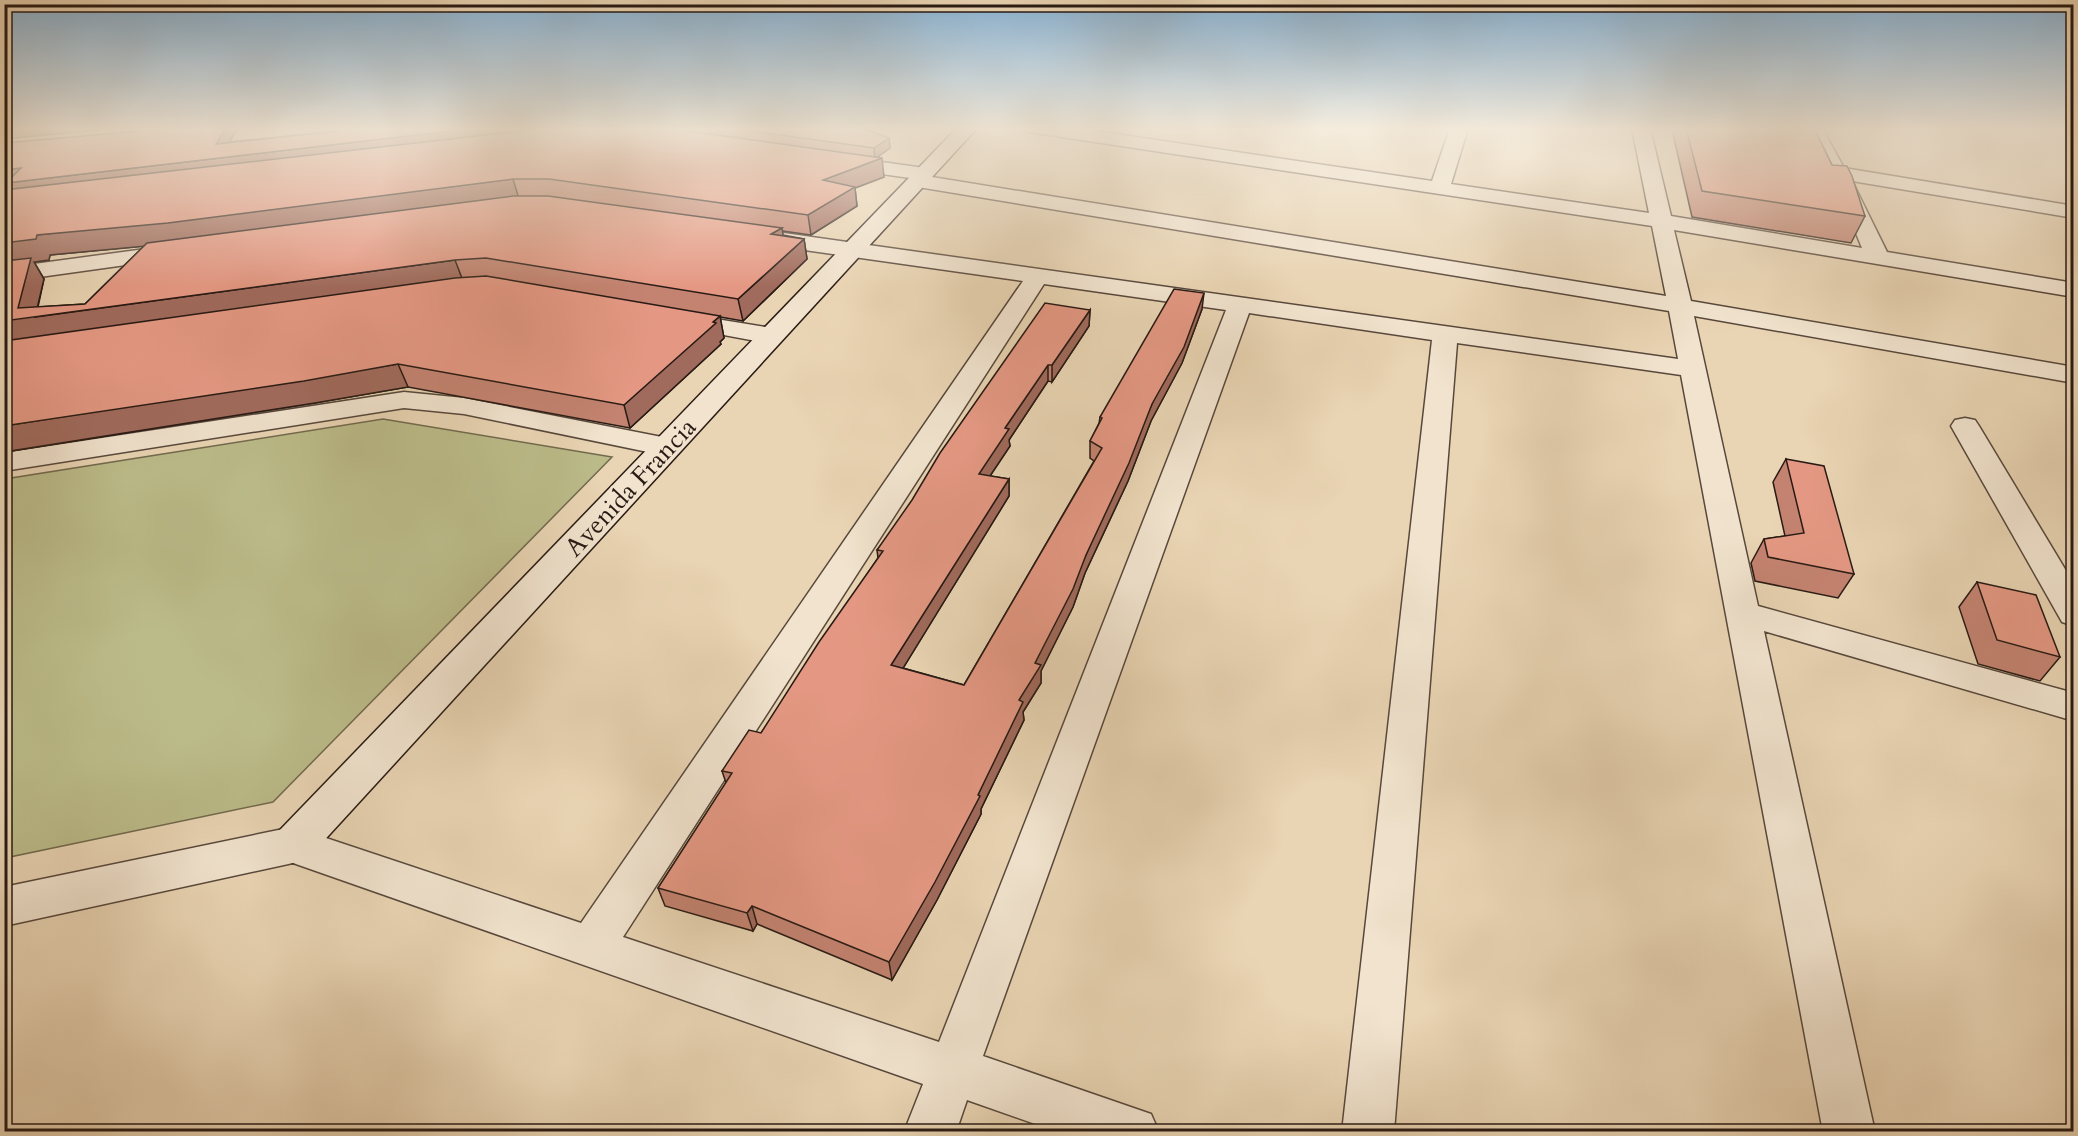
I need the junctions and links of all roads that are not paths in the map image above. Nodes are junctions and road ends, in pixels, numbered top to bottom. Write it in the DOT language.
graph roads {
  1 [pos="918,181"];
  2 [pos="939,181"];
  3 [pos="1386,181"];
  4 [pos="1442,181"];
  5 [pos="1652,181"];
  6 [pos="1842,181"];
  7 [pos="1893,181"];
  8 [pos="1439,189"];
  9 [pos="2073,212"];
  10 [pos="1660,222"];
  11 [pos="738,233"];
  12 [pos="192,250"];
  13 [pos="853,250"];
  14 [pos="1878,258"];
  15 [pos="4,275"];
  16 [pos="1038,276"];
  17 [pos="2073,290"];
  18 [pos="1240,305"];
  19 [pos="1680,306"];
  20 [pos="656,316"];
  21 [pos="1445,334"];
  22 [pos="772,336"];
  23 [pos="1692,369"];
  24 [pos="2073,375"];
  25 [pos="1965,426"];
  26 [pos="668,447"];
  27 [pos="4,462"];
  28 [pos="1742,614"];
  29 [pos="2073,614"];
  30 [pos="2073,707"];
  31 [pos="293,845"];
  32 [pos="4,907"];
  33 [pos="591,947"];
  34 [pos="953,1071"];
  35 [pos="930,1131"];
  36 [pos="1133,1131"];
  37 [pos="1368,1131"];
  38 [pos="1849,1131"];
  1 -- 13 [label="street, Avenida Francia"];
  2 -- 19 [label="street"];
  3 -- 8 [label="street"];
  4 -- 8 [label="street"];
  5 -- 10 [label="street"];
  6 -- 14 [label="street"];
  7 -- 9 [label="street"];
  8 -- 10 [label="street"];
  10 -- 14 [label="street"];
  10 -- 19 [label="street"];
  11 -- 13 [label="street"];
  12 -- 15 [label="street"];
  13 -- 16 [label="street"];
  13 -- 22 [label="street, Avenida Francia"];
  14 -- 17 [label="street"];
  16 -- 18 [label="street"];
  16 -- 33 [label="street"];
  18 -- 21 [label="street"];
  18 -- 34 [label="street"];
  19 -- 23 [label="street"];
  19 -- 24 [label="street"];
  20 -- 22 [label="street"];
  21 -- 23 [label="street"];
  21 -- 37 [label="street"];
  22 -- 26 [label="street, Avenida Francia"];
  23 -- 28 [label="street"];
  25 -- 29 [label="street"];
  26 -- 27 [label="street"];
  26 -- 31 [label="street, Avenida Francia"];
  28 -- 30 [label="street"];
  28 -- 38 [label="street"];
  31 -- 32 [label="street"];
  31 -- 33 [label="street"];
  33 -- 34 [label="street"];
  34 -- 35 [label="street"];
  34 -- 36 [label="street"];
}
